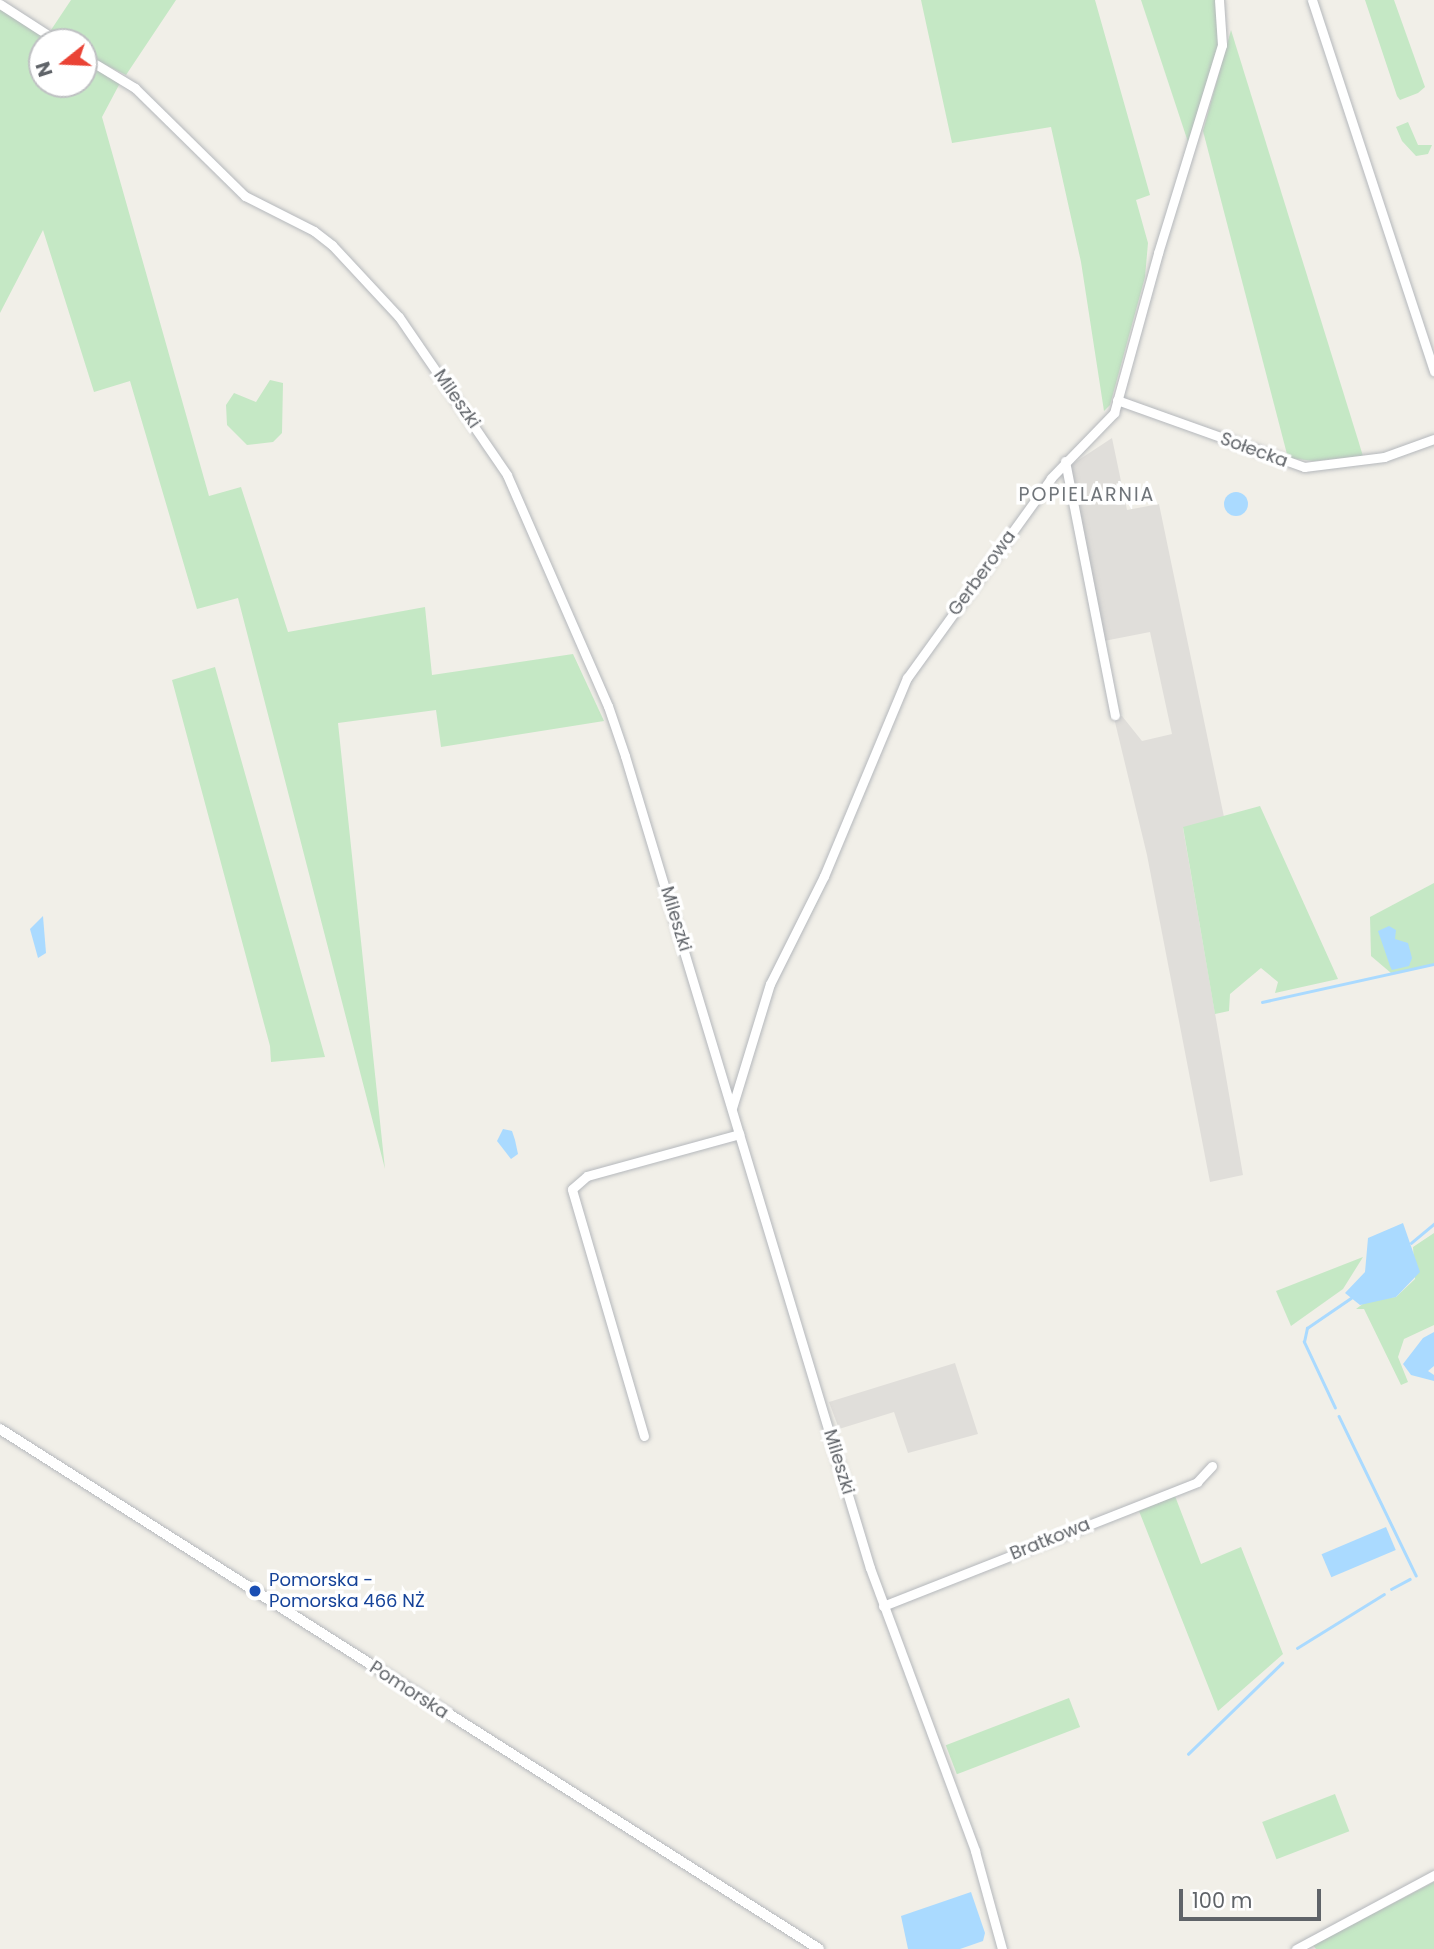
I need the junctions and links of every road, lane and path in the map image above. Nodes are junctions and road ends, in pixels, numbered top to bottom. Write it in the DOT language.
graph roads {
  1 [pos="1219,0"];
  2 [pos="1312,0"];
  3 [pos="0,4"];
  4 [pos="37,28"];
  5 [pos="98,66"];
  6 [pos="1434,372"];
  7 [pos="1118,400"];
  8 [pos="1434,439"];
  9 [pos="1065,461"];
  10 [pos="1115,715"];
  11 [pos="732,1110"];
  12 [pos="739,1134"];
  13 [pos="0,1429"];
  14 [pos="644,1436"];
  15 [pos="1212,1466"];
  16 [pos="883,1606"];
  17 [pos="1434,1875"];
  18 [pos="819,1949"];
  19 [pos="1002,1949"];
  20 [pos="1296,1949"];
  1 -- 7 [label="street, Gerberowa"];
  2 -- 6 [label="street"];
  3 -- 4 [label="street"];
  5 -- 11 [label="street, Mileszki"];
  7 -- 8 [label="street, Sołecka"];
  7 -- 9 [label="street, Gerberowa"];
  9 -- 10 [label="street"];
  9 -- 11 [label="street, Gerberowa"];
  11 -- 12 [label="street, Mileszki"];
  12 -- 14 [label="street"];
  12 -- 16 [label="street, Mileszki"];
  13 -- 18 [label="street, Pomorska"];
  15 -- 16 [label="street, Bratkowa"];
  16 -- 19 [label="street, Mileszki"];
  17 -- 20 [label="street"];
}
